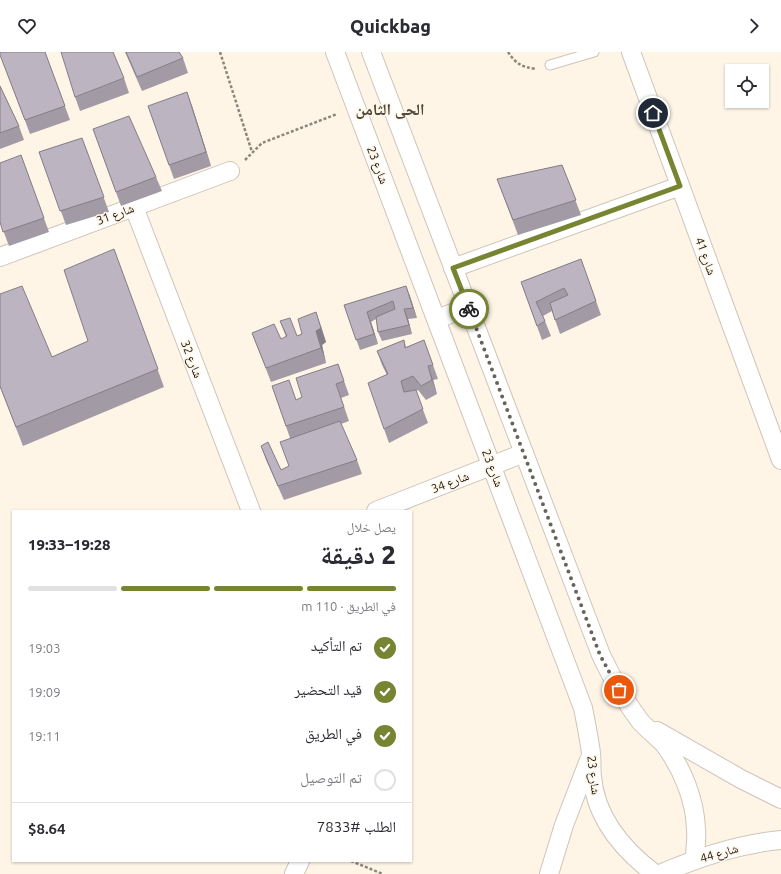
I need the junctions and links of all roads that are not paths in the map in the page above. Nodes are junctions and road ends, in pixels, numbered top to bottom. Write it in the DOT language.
graph roads {
  1 [pos="335,52"];
  2 [pos="371,52"];
  3 [pos="594,52"];
  4 [pos="631,52"];
  5 [pos="550,66"];
  6 [pos="230,171"];
  7 [pos="680,186"];
  8 [pos="134,207"];
  9 [pos="0,257"];
  10 [pos="453,268"];
  11 [pos="468,307"];
  12 [pos="437,319"];
  13 [pos="524,453"];
  14 [pos="781,460"];
  15 [pos="492,466"];
  16 [pos="251,510"];
  17 [pos="379,510"];
  18 [pos="641,722"];
  19 [pos="591,754"];
  20 [pos="781,799"];
  21 [pos="781,840"];
  22 [pos="695,860"];
  23 [pos="300,862"];
  24 [pos="294,874"];
  25 [pos="549,874"];
  26 [pos="655,874"];
  27 [pos="660,874"];
  1 -- 12 [label="street, شارع 23"];
  2 -- 10 [label="street"];
  3 -- 5 [label="lane"];
  4 -- 7 [label="street, شارع 41"];
  6 -- 8 [label="street, شارع 31"];
  7 -- 10 [label="street"];
  7 -- 14 [label="street, شارع 41"];
  8 -- 9 [label="street, شارع 31"];
  8 -- 16 [label="street, شارع 32"];
  10 -- 11 [label="street"];
  11 -- 12 [label="street"];
  11 -- 13 [label="street"];
  12 -- 15 [label="street, شارع 23"];
  13 -- 15 [label="street, شارع 34"];
  13 -- 18 [label="street"];
  15 -- 17 [label="street, شارع 34"];
  15 -- 19 [label="street, شارع 23"];
  18 -- 20 [label="street"];
  18 -- 22 [label="street"];
  19 -- 25 [label="street"];
  19 -- 26 [label="street, شارع 23"];
  21 -- 22 [label="street, شارع 44"];
  22 -- 27 [label="street, شارع 44"];
  23 -- 24 [label="street"];
}
